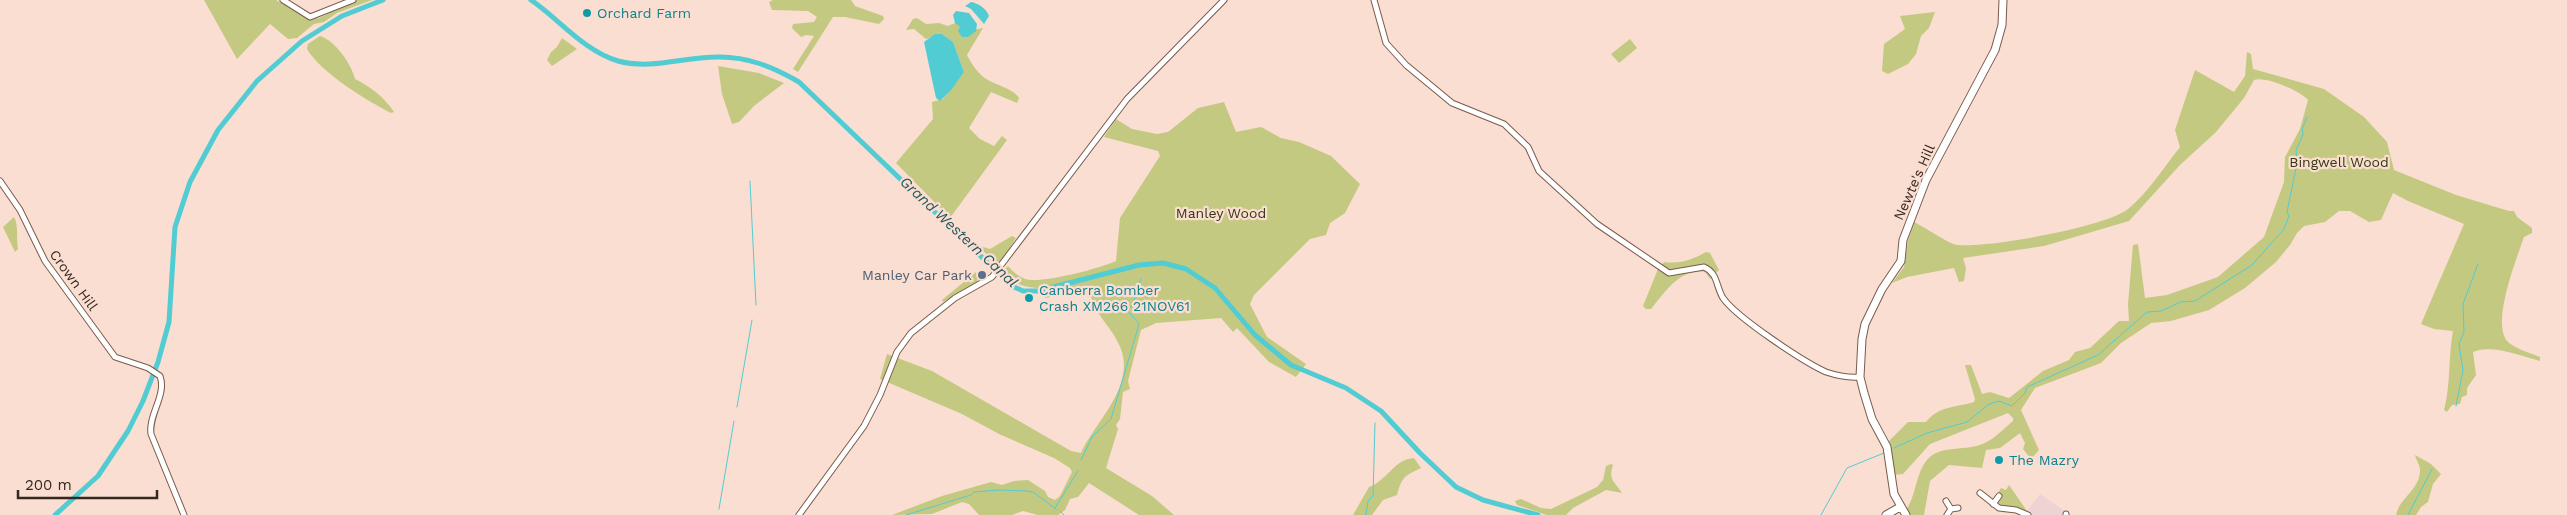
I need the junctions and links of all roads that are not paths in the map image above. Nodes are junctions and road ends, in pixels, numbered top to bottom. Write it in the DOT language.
graph roads {
  1 [pos="283,0"];
  2 [pos="353,0"];
  3 [pos="1224,0"];
  4 [pos="1374,0"];
  5 [pos="2003,0"];
  6 [pos="0,181"];
  7 [pos="1860,377"];
  8 [pos="1980,493"];
  9 [pos="1999,496"];
  10 [pos="1946,501"];
  11 [pos="1993,504"];
  12 [pos="1900,507"];
  13 [pos="1958,508"];
  14 [pos="1951,509"];
  15 [pos="184,515"];
  16 [pos="799,515"];
  17 [pos="1886,515"];
  18 [pos="1906,515"];
  19 [pos="1947,515"];
  20 [pos="2028,515"];
  1 -- 2 [label="street"];
  3 -- 16 [label="street"];
  4 -- 7 [label="street"];
  5 -- 7 [label="street, Newte's Hill"];
  6 -- 15 [label="street, Crown Hill"];
  7 -- 12 [label="street, Newte's Hill"];
  8 -- 11 [label="street"];
  9 -- 11 [label="street"];
  10 -- 14 [label="street"];
  11 -- 20 [label="street"];
  12 -- 17 [label="street"];
  12 -- 18 [label="street, Newte's Hill"];
  13 -- 14 [label="street"];
  14 -- 19 [label="street"];
}
